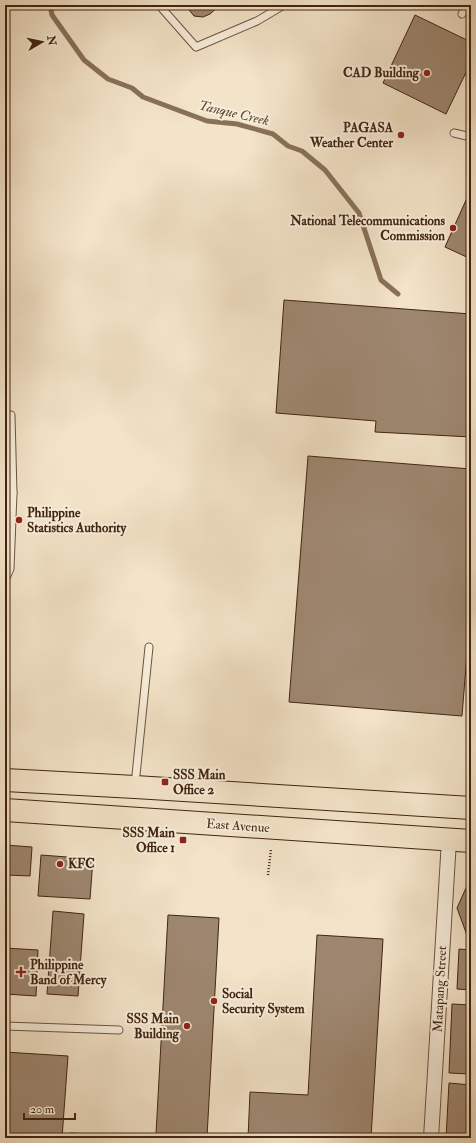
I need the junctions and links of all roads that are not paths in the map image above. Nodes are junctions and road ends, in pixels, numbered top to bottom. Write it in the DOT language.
graph roads {
  1 [pos="159,5"];
  2 [pos="284,5"];
  3 [pos="467,5"];
  4 [pos="462,14"];
  5 [pos="454,133"];
  6 [pos="471,137"];
  7 [pos="12,415"];
  8 [pos="5,493"];
  9 [pos="14,493"];
  10 [pos="5,580"];
  11 [pos="149,647"];
  12 [pos="5,780"];
  13 [pos="135,787"];
  14 [pos="471,808"];
  15 [pos="5,810"];
  16 [pos="448,840"];
  17 [pos="471,841"];
  18 [pos="5,1026"];
  19 [pos="119,1030"];
  20 [pos="431,1138"];
  1 -- 2 [label="lane"];
  3 -- 4 [label="lane"];
  5 -- 6 [label="lane"];
  7 -- 9 [label="lane"];
  8 -- 9 [label="lane"];
  9 -- 10 [label="lane"];
  11 -- 13 [label="lane"];
  12 -- 13 [label="main road"];
  13 -- 14 [label="main road"];
  15 -- 16 [label="main road, East Avenue"];
  16 -- 17 [label="main road, East Avenue"];
  16 -- 20 [label="street, Matapang Street"];
  18 -- 19 [label="lane"];
}
